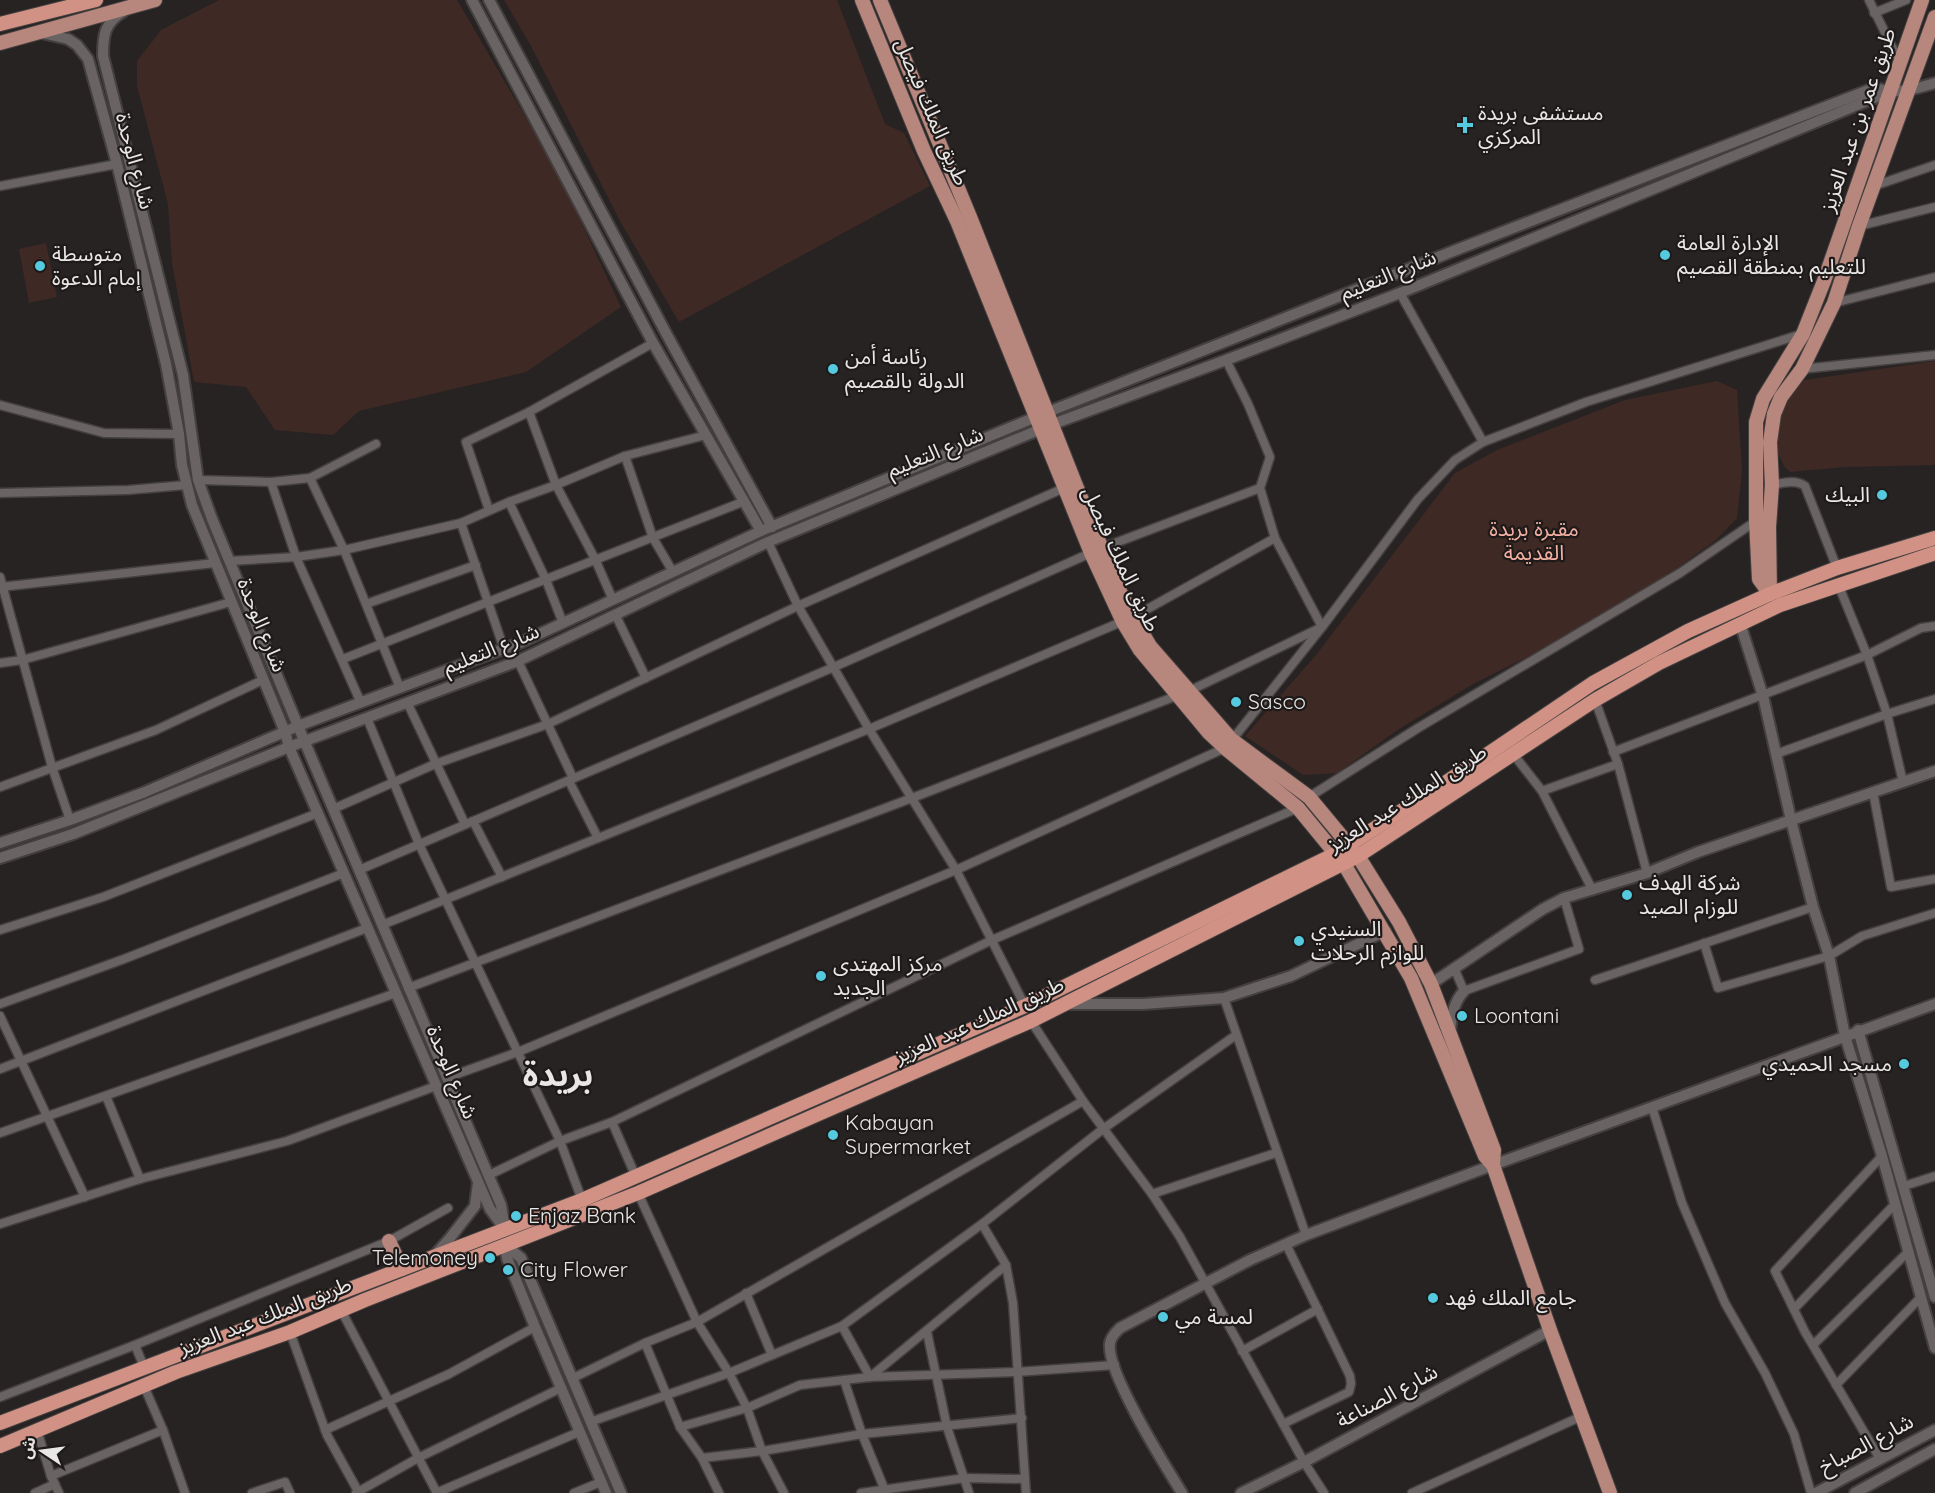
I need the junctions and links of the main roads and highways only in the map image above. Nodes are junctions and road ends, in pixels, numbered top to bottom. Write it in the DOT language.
graph roads {
  1 [pos="96,0"];
  2 [pos="155,0"];
  3 [pos="862,0"];
  4 [pos="880,0"];
  5 [pos="1922,0"];
  6 [pos="1935,17"];
  7 [pos="0,24"];
  8 [pos="1931,41"];
  9 [pos="0,43"];
  10 [pos="1044,421"];
  11 [pos="1935,538"];
  12 [pos="1097,551"];
  13 [pos="1935,553"];
  14 [pos="1770,594"];
  15 [pos="1228,744"];
  16 [pos="1354,851"];
  17 [pos="1339,859"];
  18 [pos="1493,1165"];
  19 [pos="389,1241"];
  20 [pos="402,1269"];
  21 [pos="0,1423"];
  22 [pos="0,1446"];
  23 [pos="1610,1493"];
  1 -- 7 [label="highway"];
  2 -- 9 [label="main road"];
  3 -- 10 [label="main road, طريق الملك فيصل"];
  4 -- 10 [label="main road, طريق الملك فيصل"];
  5 -- 14 [label="main road, طريق عمر بن عبد العزيز"];
  6 -- 8 [label="main road, طريق عمر بن عبد العزيز"];
  8 -- 14 [label="main road, طريق عمر بن عبد العزيز"];
  10 -- 12 [label="main road, طريق الملك فيصل"];
  10 -- 12 [label="main road, طريق الملك فيصل"];
  11 -- 14 [label="highway, طريق الملك عبد العزيز"];
  12 -- 15 [label="main road, طريق الملك فيصل"];
  13 -- 16 [label="highway, طريق الملك عبد العزيز"];
  14 -- 16 [label="highway, طريق الملك عبد العزيز"];
  15 -- 16 [label="main road, طريق الملك فيصل"];
  15 -- 17 [label="main road, طريق الملك فيصل"];
  16 -- 17 [label="highway, طريق الملك عبد العزيز"];
  16 -- 18 [label="main road, طريق الملك فيصل"];
  17 -- 18 [label="main road, طريق الملك فيصل"];
  17 -- 20 [label="highway, طريق الملك عبد العزيز"];
  17 -- 22 [label="highway, طريق الملك عبد العزيز"];
  18 -- 23 [label="main road, طريق الملك فيصل"];
  19 -- 20 [label="main road"];
  20 -- 21 [label="highway, طريق الملك عبد العزيز"];
}
